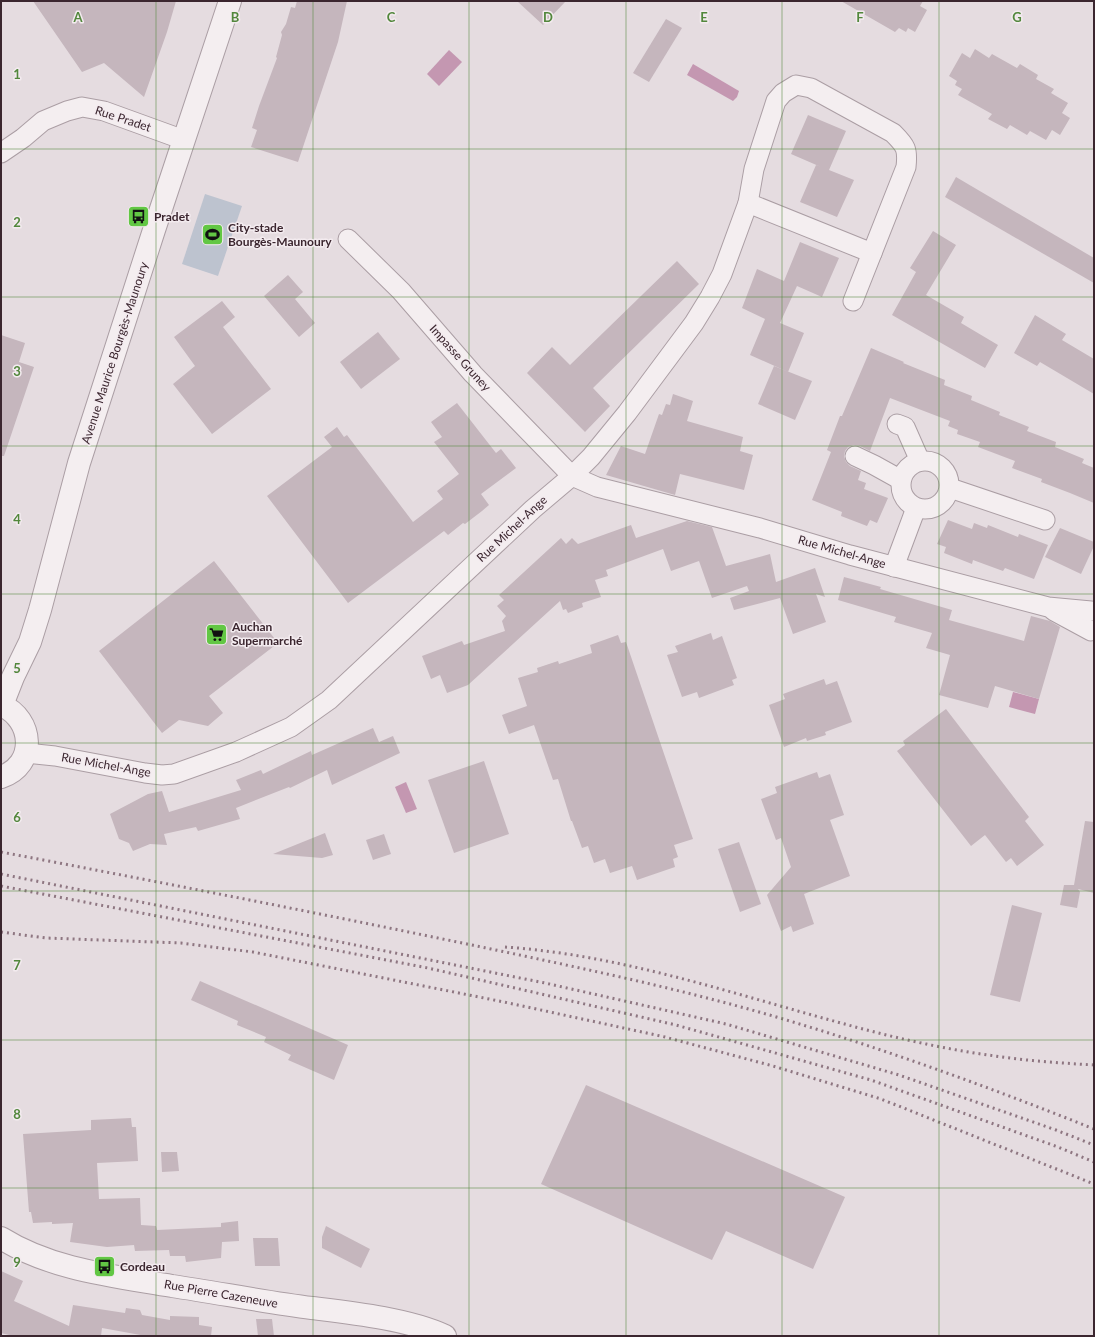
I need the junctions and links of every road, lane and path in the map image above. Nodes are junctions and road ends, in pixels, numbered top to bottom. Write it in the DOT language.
graph roads {
  1 [pos="230,1"];
  2 [pos="184,140"];
  3 [pos="1,153"];
  4 [pos="748,203"];
  5 [pos="348,239"];
  6 [pos="872,253"];
  7 [pos="853,301"];
  8 [pos="897,424"];
  9 [pos="855,456"];
  10 [pos="920,462"];
  11 [pos="572,476"];
  12 [pos="901,480"];
  13 [pos="950,488"];
  14 [pos="916,508"];
  15 [pos="1045,520"];
  16 [pos="894,567"];
  17 [pos="1048,607"];
  18 [pos="1092,610"];
  19 [pos="1092,633"];
  20 [pos="2,705"];
  21 [pos="26,753"];
  22 [pos="1,777"];
  23 [pos="1,1238"];
  24 [pos="445,1336"];
  1 -- 2 [label="street, Avenue Maurice Bourgès-Maunoury"];
  2 -- 3 [label="street, Rue Pradet"];
  2 -- 20 [label="street, Avenue Maurice Bourgès-Maunoury"];
  4 -- 6 [label="street"];
  4 -- 6 [label="street"];
  4 -- 11 [label="street"];
  5 -- 11 [label="street, Impasse Gruney"];
  6 -- 7 [label="street"];
  8 -- 10 [label="street"];
  9 -- 12 [label="street"];
  10 -- 12 [label="street"];
  10 -- 13 [label="street"];
  11 -- 16 [label="street, Rue Michel-Ange"];
  11 -- 21 [label="street, Rue Michel-Ange"];
  12 -- 14 [label="street"];
  13 -- 14 [label="street"];
  13 -- 15 [label="street"];
  14 -- 16 [label="street"];
  16 -- 17 [label="street, Rue Michel-Ange"];
  17 -- 18 [label="street, Rue Michel-Ange"];
  17 -- 19 [label="street, Rue Michel-Ange"];
  18 -- 19 [label="street, Rue Michel-Ange"];
  20 -- 21 [label="street"];
  21 -- 22 [label="street"];
  23 -- 24 [label="street, Rue Pierre Cazeneuve"];
}
